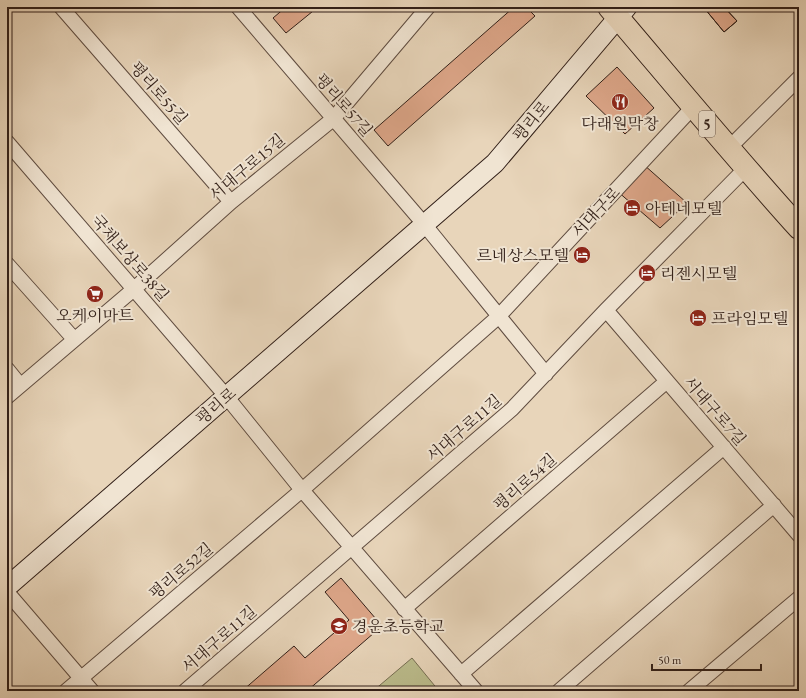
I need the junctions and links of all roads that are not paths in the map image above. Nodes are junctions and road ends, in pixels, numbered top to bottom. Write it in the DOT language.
graph roads {
  1 [pos="61,7"];
  2 [pos="238,7"];
  3 [pos="428,7"];
  4 [pos="618,10"];
  5 [pos="799,78"];
  6 [pos="694,106"];
  7 [pos="333,118"];
  8 [pos="7,142"];
  9 [pos="728,149"];
  10 [pos="745,170"];
  11 [pos="231,202"];
  12 [pos="424,224"];
  13 [pos="799,228"];
  14 [pos="7,264"];
  15 [pos="134,289"];
  16 [pos="606,310"];
  17 [pos="498,317"];
  18 [pos="74,339"];
  19 [pos="7,369"];
  20 [pos="546,374"];
  21 [pos="667,381"];
  22 [pos="20,385"];
  23 [pos="226,396"];
  24 [pos="7,397"];
  25 [pos="724,447"];
  26 [pos="302,490"];
  27 [pos="774,505"];
  28 [pos="799,535"];
  29 [pos="352,547"];
  30 [pos="7,587"];
  31 [pos="7,592"];
  32 [pos="799,598"];
  33 [pos="404,608"];
  34 [pos="461,674"];
  35 [pos="81,678"];
  36 [pos="66,691"];
  37 [pos="92,691"];
  38 [pos="185,691"];
  39 [pos="476,691"];
  40 [pos="559,691"];
  41 [pos="689,691"];
  1 -- 11 [label="street, 평리로55길"];
  2 -- 7 [label="street, 평리로57길"];
  3 -- 7 [label="street, 서대구로15길"];
  4 -- 6 [label="main road, 5"];
  4 -- 12 [label="main road, 평리로"];
  5 -- 9 [label="street"];
  6 -- 9 [label="main road, 5"];
  6 -- 17 [label="street, 서대구로"];
  7 -- 11 [label="street, 서대구로15길"];
  7 -- 12 [label="street, 평리로57길"];
  8 -- 15 [label="street, 국채보상로38길"];
  9 -- 10 [label="main road, 5"];
  10 -- 13 [label="main road, 5"];
  10 -- 16 [label="street, 서대구로11길"];
  11 -- 15 [label="street, 서대구로15길"];
  12 -- 17 [label="street"];
  12 -- 23 [label="main road, 평리로"];
  14 -- 18 [label="street"];
  15 -- 18 [label="street, 서대구로15길"];
  15 -- 23 [label="street, 국채보상로38길"];
  16 -- 20 [label="street, 서대구로11길"];
  16 -- 21 [label="street, 서대구로7길"];
  17 -- 20 [label="street"];
  17 -- 26 [label="street"];
  18 -- 22 [label="street, 서대구로15길"];
  19 -- 22 [label="street"];
  20 -- 29 [label="street, 서대구로11길"];
  21 -- 25 [label="street, 서대구로7길"];
  21 -- 33 [label="street, 평리로54길"];
  22 -- 24 [label="street, 서대구로15길"];
  23 -- 26 [label="street"];
  23 -- 30 [label="main road, 평리로"];
  25 -- 27 [label="street, 서대구로7길"];
  25 -- 34 [label="street"];
  26 -- 29 [label="street"];
  26 -- 35 [label="street, 평리로52길"];
  27 -- 28 [label="street, 서대구로7길"];
  27 -- 40 [label="street"];
  29 -- 33 [label="street"];
  29 -- 38 [label="street, 서대구로11길"];
  31 -- 35 [label="street"];
  32 -- 41 [label="street"];
  33 -- 34 [label="street"];
  34 -- 39 [label="street"];
  35 -- 36 [label="street, 평리로52길"];
  35 -- 37 [label="street"];
}
